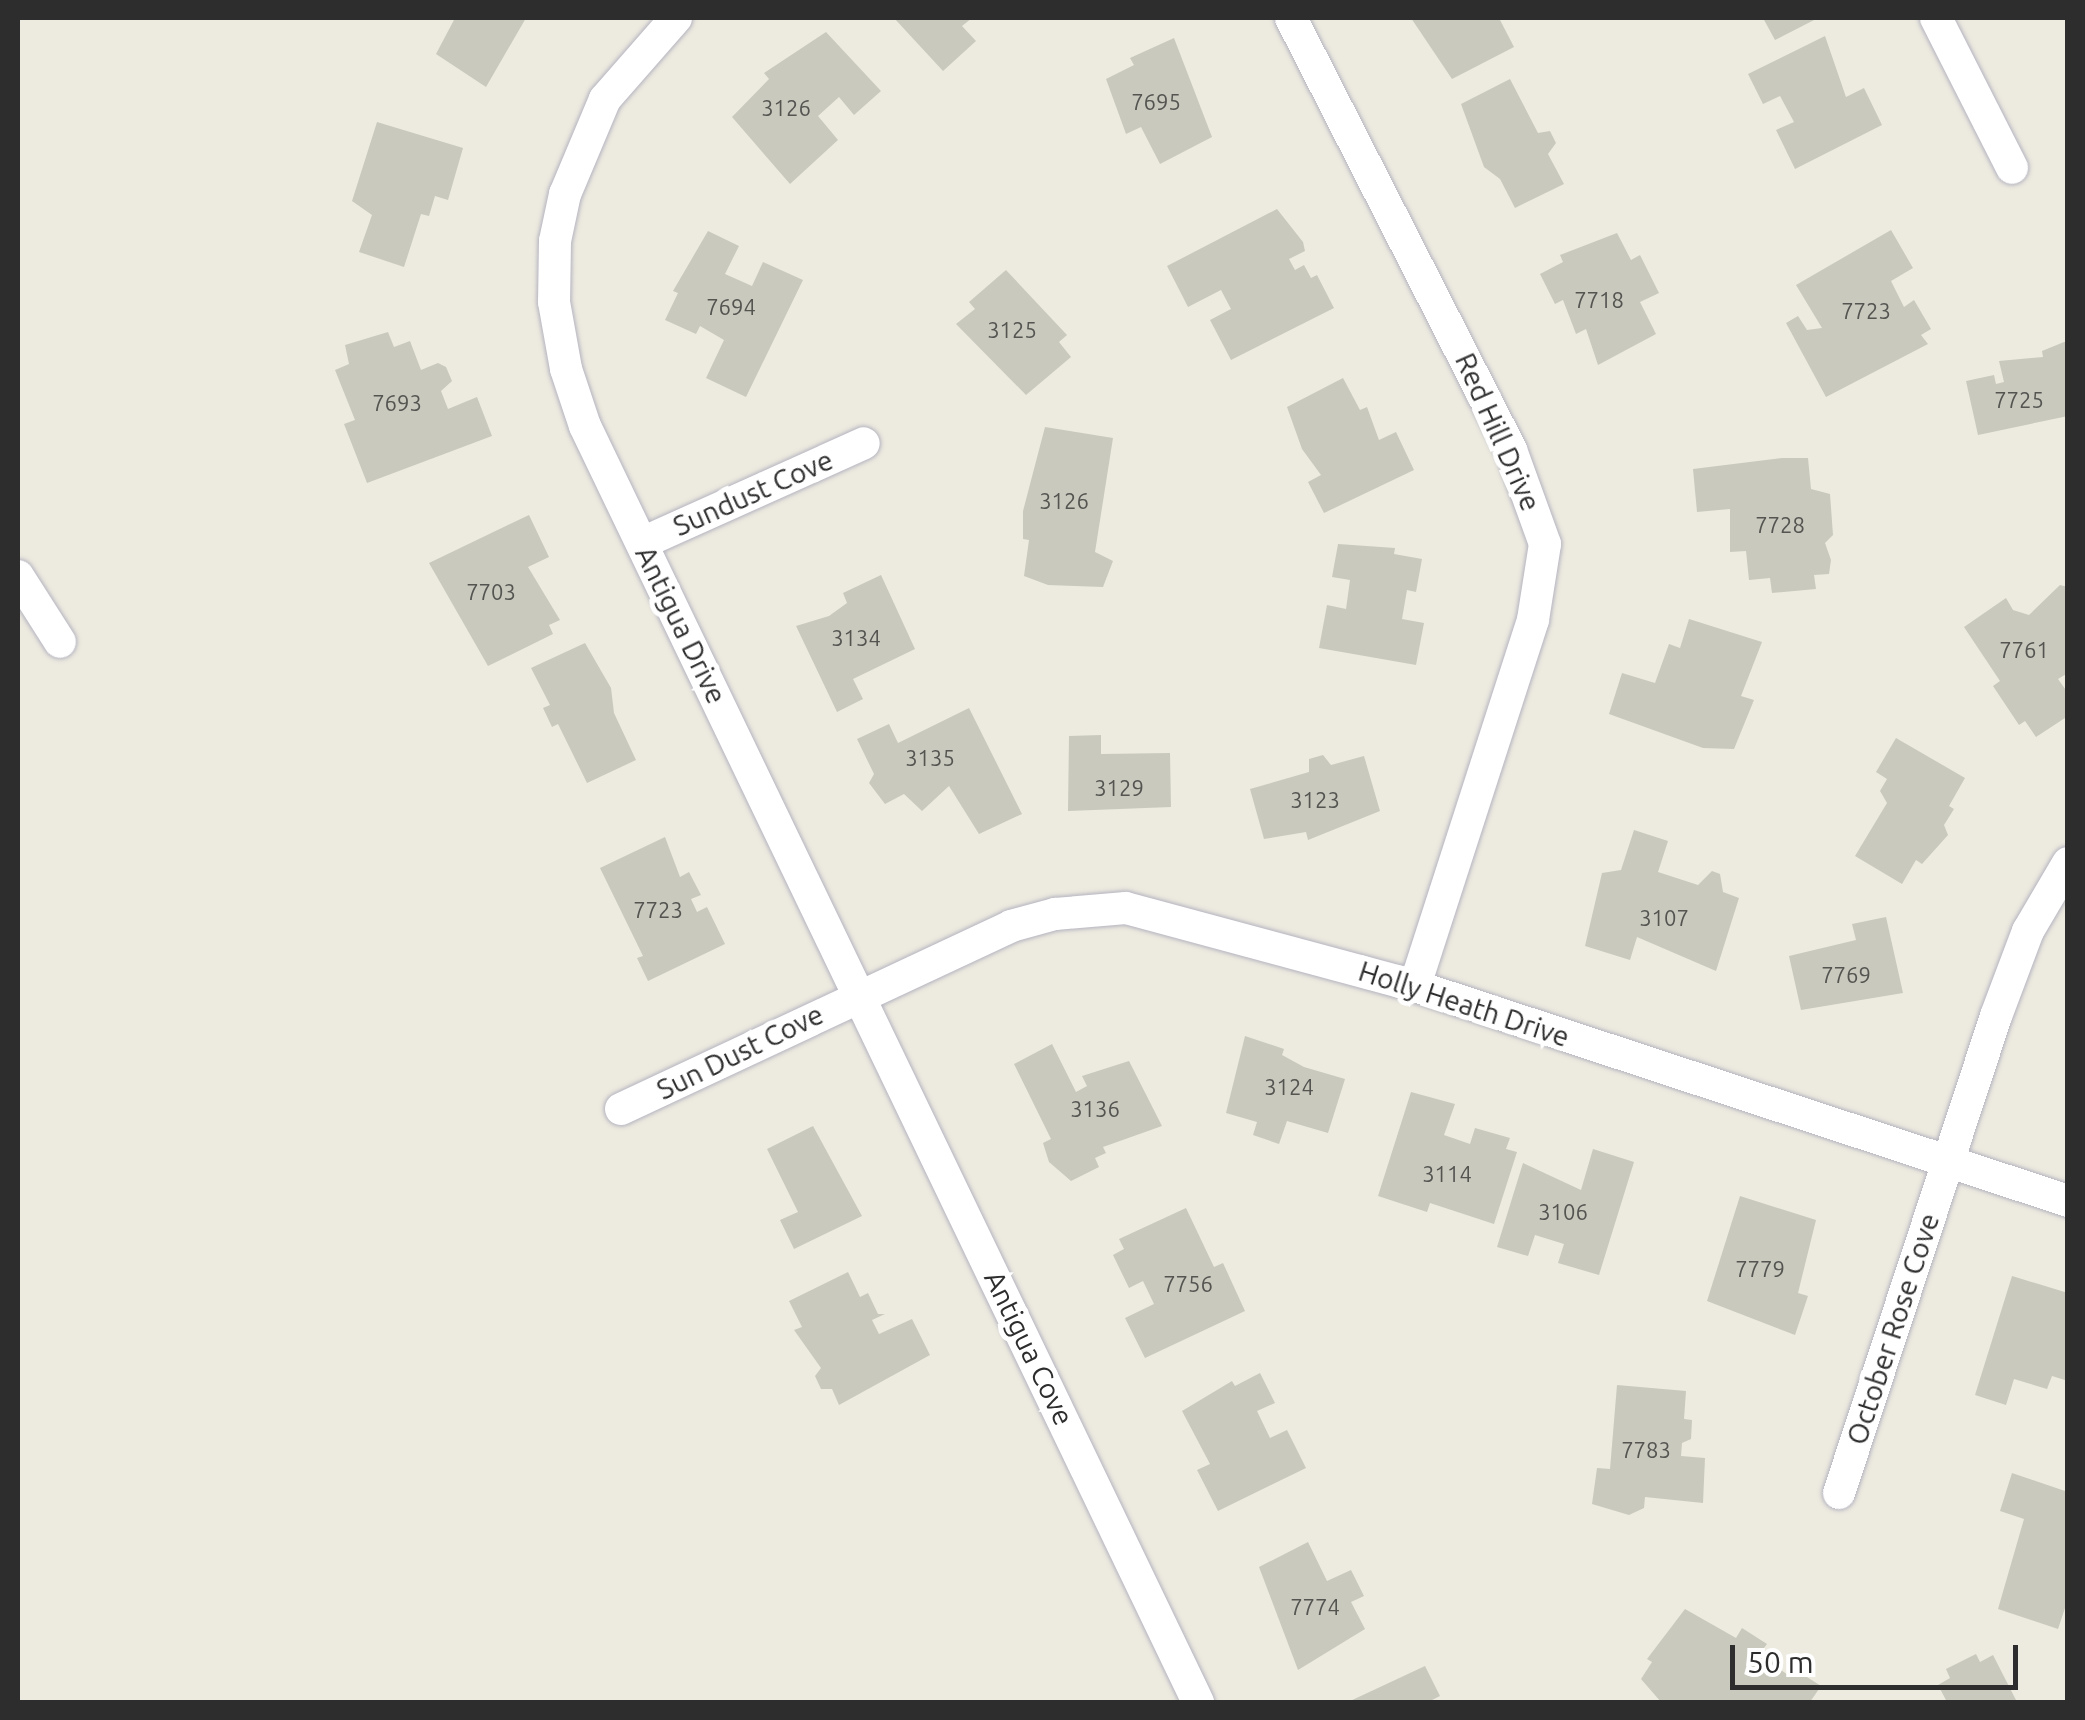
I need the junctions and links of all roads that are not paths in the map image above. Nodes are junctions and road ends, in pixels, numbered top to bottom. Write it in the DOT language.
graph roads {
  1 [pos="676,18"];
  2 [pos="1291,18"];
  3 [pos="1936,18"];
  4 [pos="2012,168"];
  5 [pos="864,442"];
  6 [pos="642,544"];
  7 [pos="18,576"];
  8 [pos="60,642"];
  9 [pos="2068,863"];
  10 [pos="1415,986"];
  11 [pos="859,994"];
  12 [pos="621,1109"];
  13 [pos="1946,1165"];
  14 [pos="2068,1200"];
  15 [pos="1839,1493"];
  16 [pos="1198,1702"];
  1 -- 6 [label="street, Antigua Drive"];
  2 -- 10 [label="street, Red Hill Drive"];
  3 -- 4 [label="street"];
  5 -- 6 [label="street, Sundust Cove"];
  6 -- 11 [label="street, Antigua Drive"];
  7 -- 8 [label="street"];
  9 -- 13 [label="street, October Rose Cove"];
  10 -- 11 [label="street, Holly Heath Drive"];
  10 -- 13 [label="street, Holly Heath Drive"];
  11 -- 12 [label="street, Sun Dust Cove"];
  11 -- 16 [label="street, Antigua Cove"];
  13 -- 14 [label="street, Holly Heath Drive"];
  13 -- 15 [label="street, October Rose Cove"];
}
